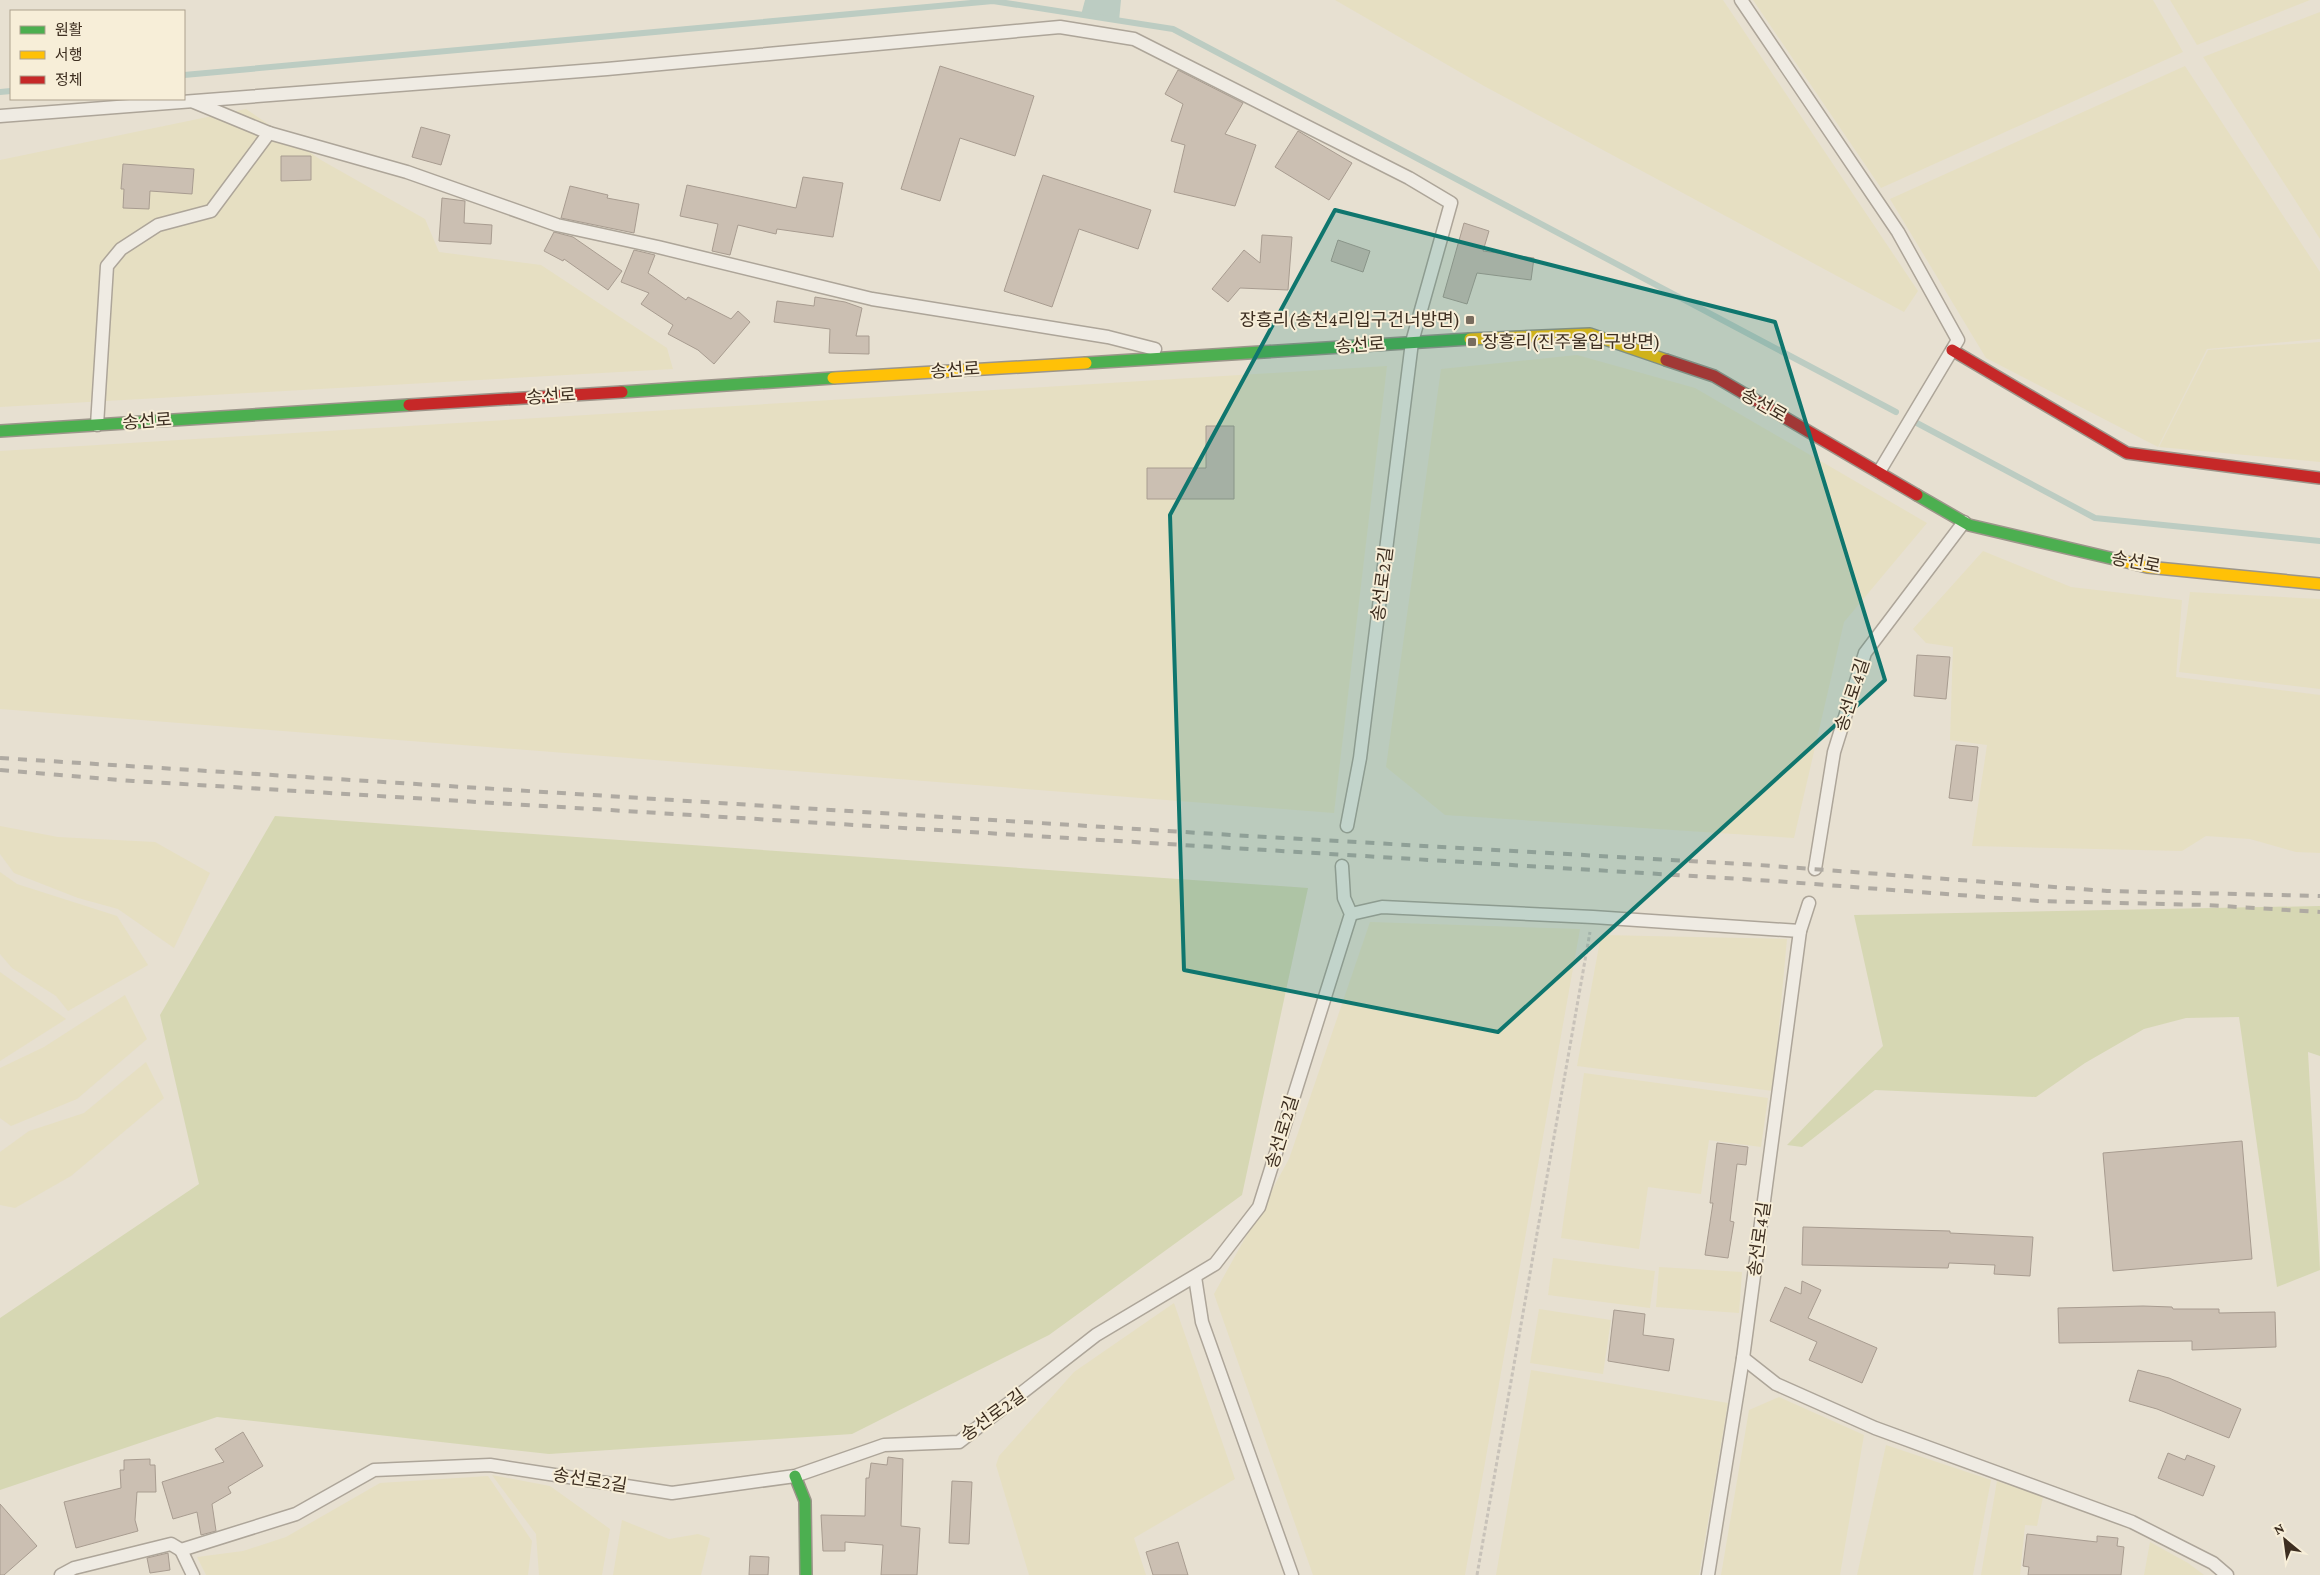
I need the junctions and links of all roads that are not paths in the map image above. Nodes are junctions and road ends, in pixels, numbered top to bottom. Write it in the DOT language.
graph roads {
  1 [pos="1741,0"];
  2 [pos="192,101"];
  3 [pos="0,116"];
  4 [pos="269,133"];
  5 [pos="1412,342"];
  6 [pos="1952,350"];
  7 [pos="1181,356"];
  8 [pos="97,424"];
  9 [pos="0,431"];
  10 [pos="1879,472"];
  11 [pos="2320,478"];
  12 [pos="1964,522"];
  13 [pos="2320,584"];
  14 [pos="1346,826"];
  15 [pos="1342,866"];
  16 [pos="1815,869"];
  17 [pos="1809,903"];
  18 [pos="1351,914"];
  19 [pos="1800,931"];
  20 [pos="1195,1277"];
  21 [pos="1743,1358"];
  22 [pos="795,1476"];
  23 [pos="181,1550"];
  24 [pos="61,1575"];
  25 [pos="193,1575"];
  26 [pos="806,1575"];
  27 [pos="1292,1575"];
  28 [pos="1708,1575"];
  29 [pos="2227,1575"];
  1 -- 6 [label="lane"];
  2 -- 3 [label="lane"];
  2 -- 4 [label="lane"];
  2 -- 5 [label="lane, 송선로2길"];
  4 -- 7 [label="lane"];
  4 -- 8 [label="lane"];
  5 -- 7 [label="street, 송선로"];
  5 -- 10 [label="street, 송선로"];
  5 -- 14 [label="lane, 송선로2길"];
  6 -- 10 [label="lane"];
  6 -- 11 [label="street"];
  7 -- 8 [label="street, 송선로"];
  8 -- 9 [label="street, 송선로"];
  10 -- 12 [label="street, 송선로"];
  12 -- 13 [label="street, 송선로"];
  12 -- 16 [label="lane, 송선로4길"];
  15 -- 18 [label="lane"];
  17 -- 19 [label="lane, 송선로4길"];
  18 -- 19 [label="lane"];
  18 -- 20 [label="lane, 송선로2길"];
  19 -- 21 [label="lane, 송선로4길"];
  20 -- 22 [label="lane, 송선로2길"];
  20 -- 27 [label="lane"];
  21 -- 28 [label="lane, 송선로4길"];
  21 -- 29 [label="lane"];
  22 -- 23 [label="lane, 송선로2길"];
  22 -- 26 [label="street"];
  23 -- 24 [label="lane, 송선로2길"];
  23 -- 25 [label="lane"];
}
